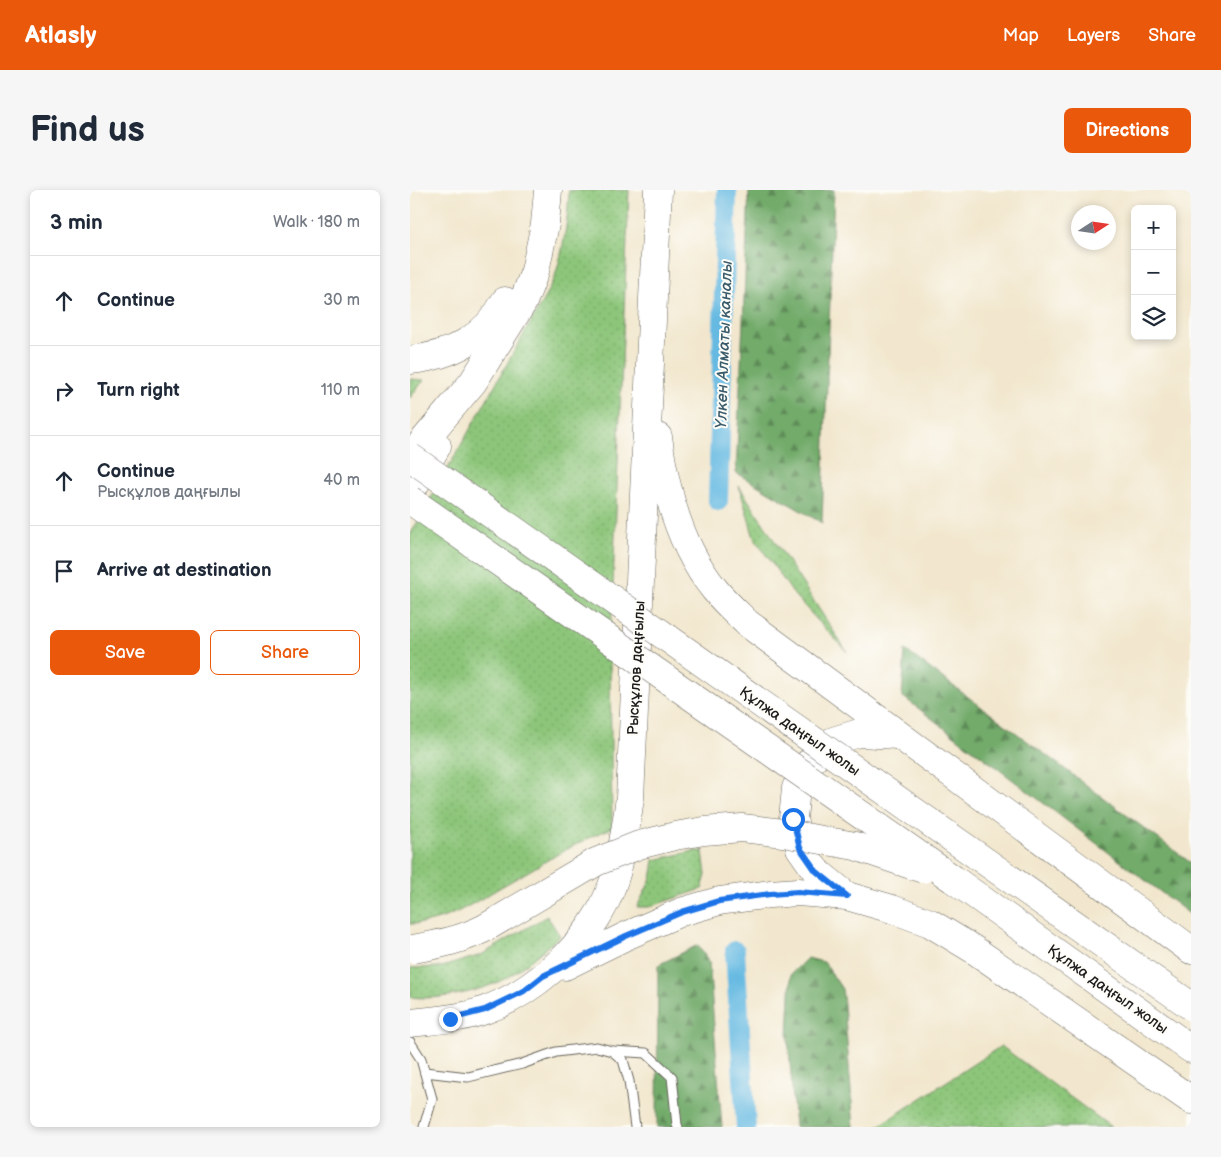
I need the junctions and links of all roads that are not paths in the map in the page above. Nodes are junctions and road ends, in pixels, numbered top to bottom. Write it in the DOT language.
graph roads {
  1 [pos="548,190"];
  2 [pos="658,190"];
  3 [pos="545,224"];
  4 [pos="410,360"];
  5 [pos="649,376"];
  6 [pos="473,382"];
  7 [pos="410,457"];
  8 [pos="410,493"];
  9 [pos="410,500"];
  10 [pos="898,735"];
  11 [pos="953,879"];
  12 [pos="847,896"];
  13 [pos="412,949"];
  14 [pos="1191,950"];
  15 [pos="543,976"];
  16 [pos="1191,1006"];
  17 [pos="410,1023"];
  18 [pos="410,1042"];
  19 [pos="1191,1049"];
  20 [pos="612,1051"];
  21 [pos="425,1072"];
  22 [pos="1191,1100"];
  23 [pos="424,1127"];
  24 [pos="635,1127"];
  25 [pos="678,1127"];
  1 -- 3 [label="main road"];
  2 -- 5 [label="main road, Рысқұлов даңғылы"];
  3 -- 4 [label="main road"];
  3 -- 6 [label="main road"];
  5 -- 10 [label="main road"];
  5 -- 15 [label="main road, Рысқұлов даңғылы"];
  6 -- 7 [label="main road"];
  6 -- 8 [label="main road"];
  7 -- 16 [label="main road, Құлжа даңғыл жолы, bridge"];
  9 -- 11 [label="main road, Құлжа даңғыл жолы, bridge"];
  10 -- 12 [label="main road"];
  10 -- 14 [label="main road"];
  11 -- 13 [label="main road, bridge"];
  11 -- 19 [label="main road, Құлжа даңғыл жолы"];
  12 -- 15 [label="main road"];
  12 -- 22 [label="main road"];
  15 -- 17 [label="main road, Рысқұлов даңғылы"];
  18 -- 21 [label="lane"];
  20 -- 21 [label="lane"];
  20 -- 24 [label="lane"];
  20 -- 25 [label="lane"];
  21 -- 23 [label="lane"];
}
